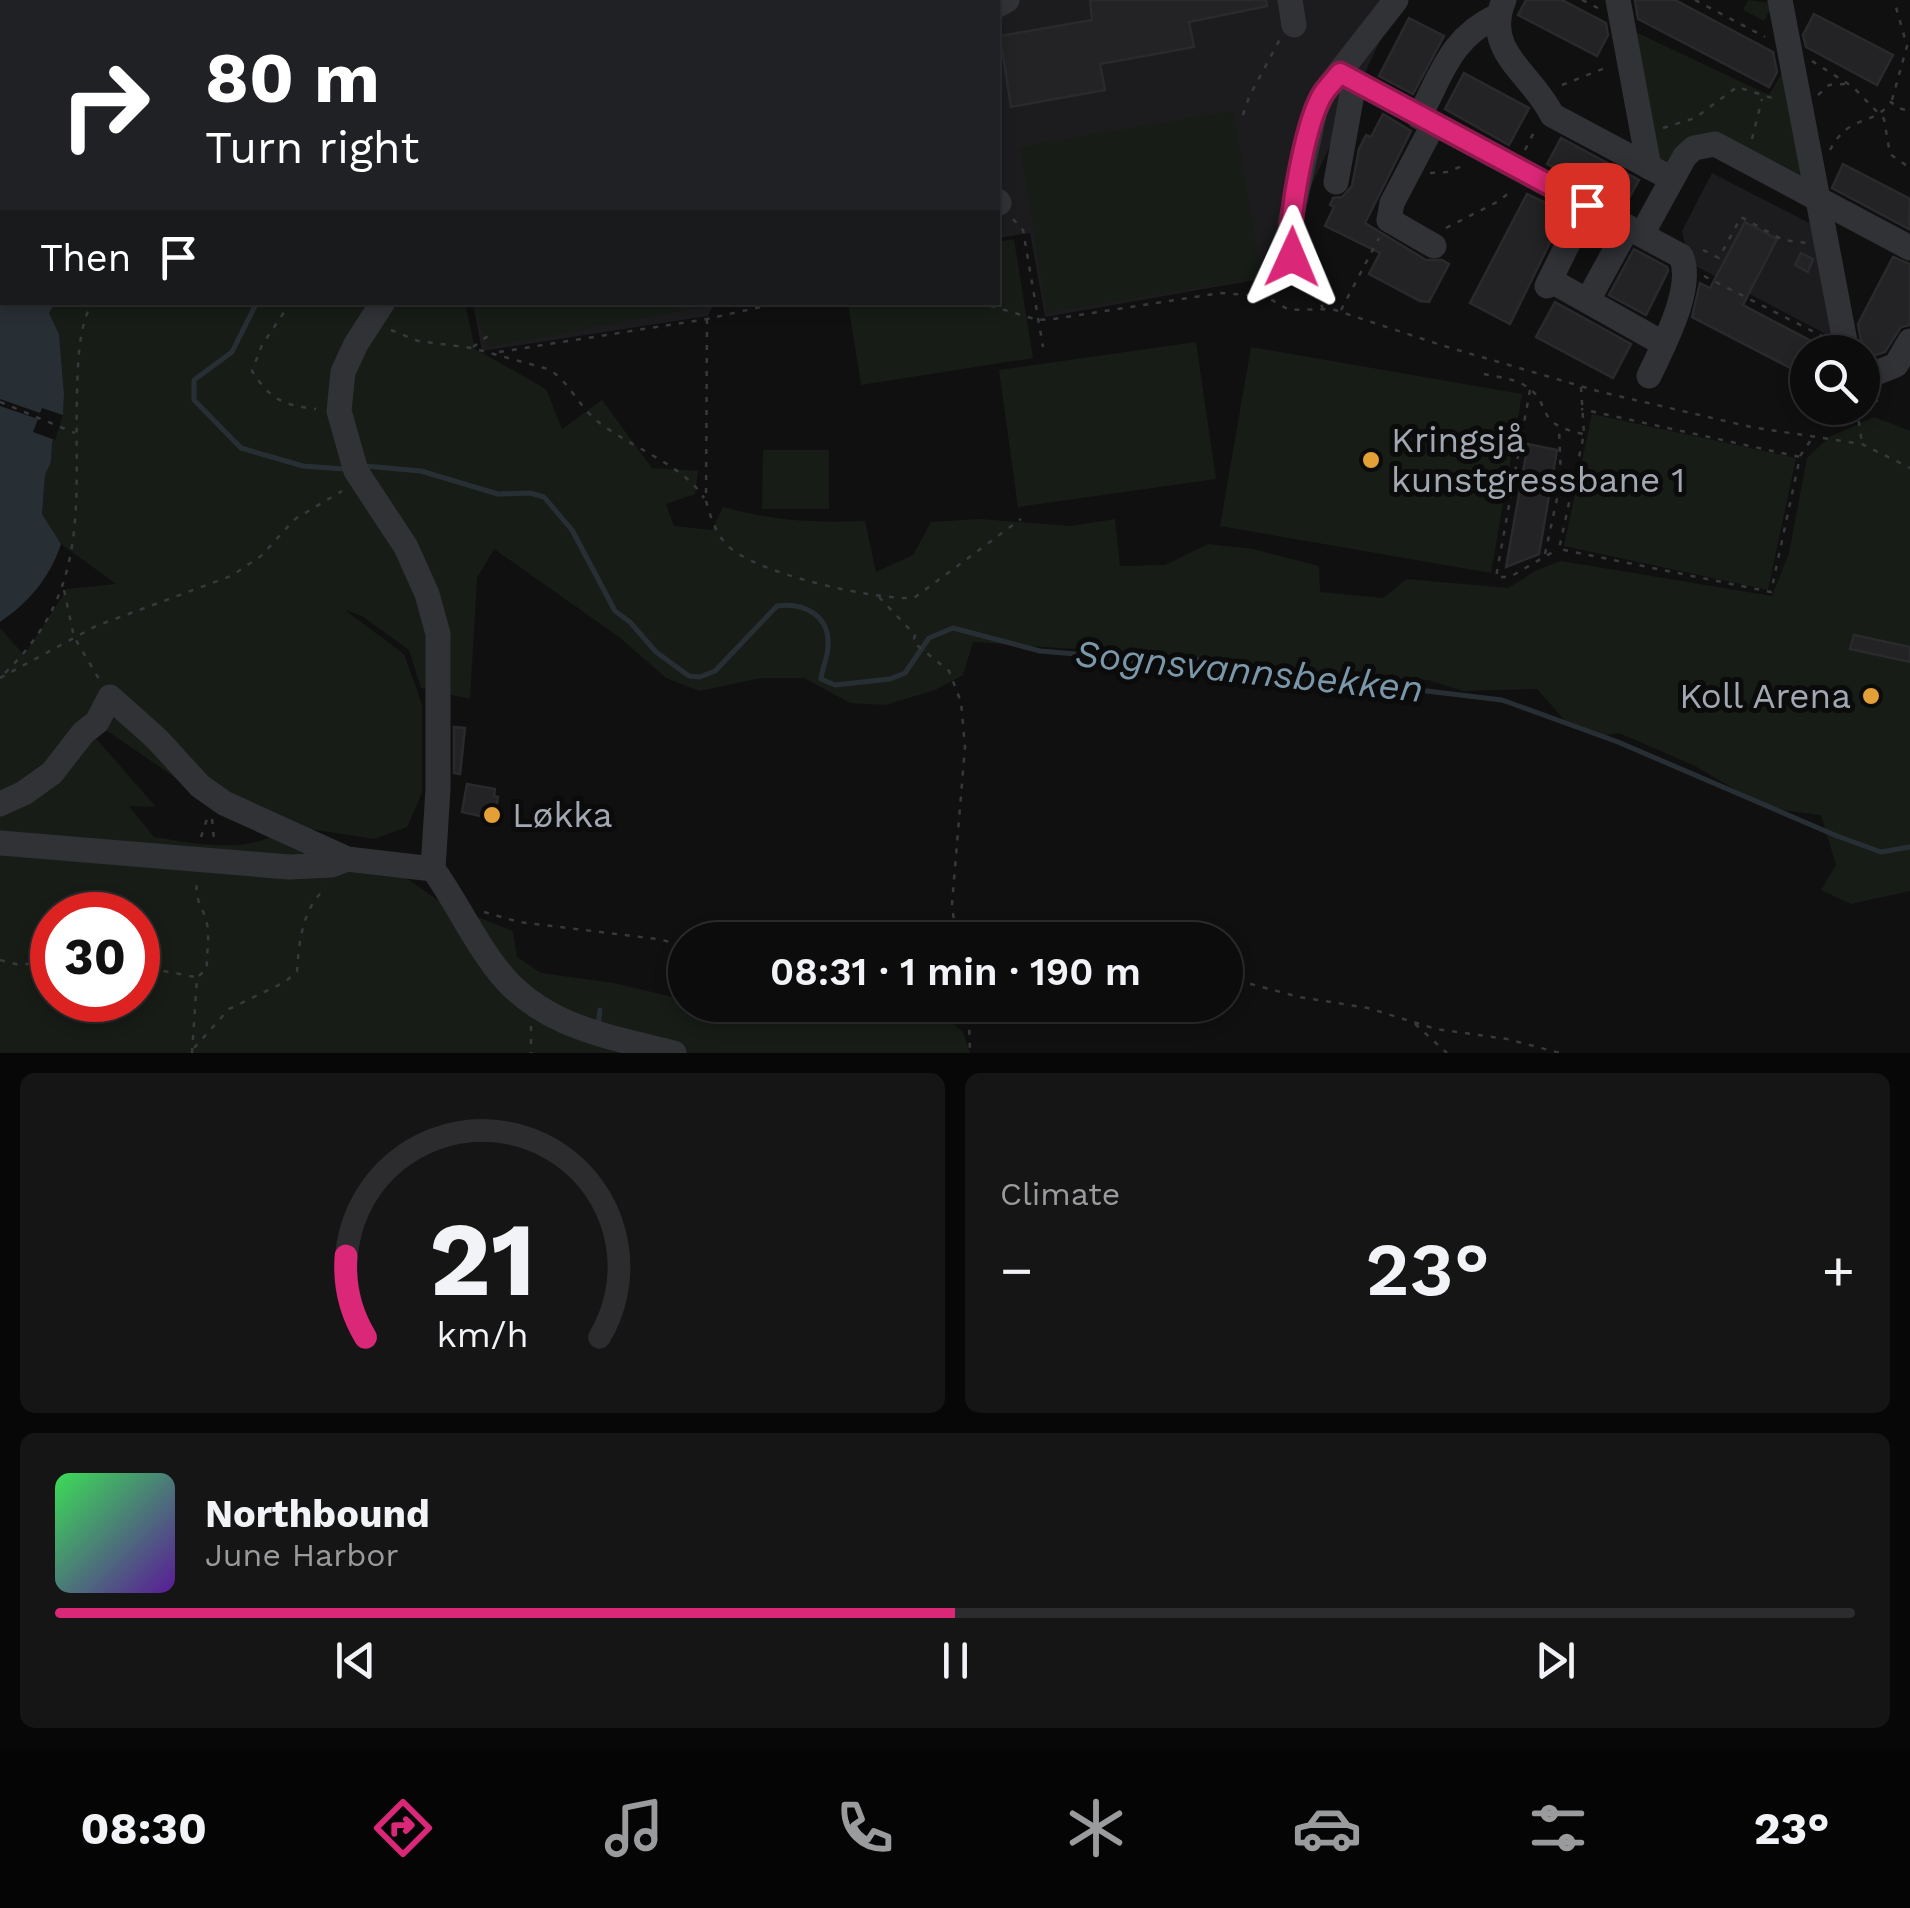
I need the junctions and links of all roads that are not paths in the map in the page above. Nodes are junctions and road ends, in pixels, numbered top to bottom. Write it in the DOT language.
graph roads {
  1 [pos="1396,0"];
  2 [pos="1618,0"];
  3 [pos="1780,0"];
  4 [pos="1500,8"];
  5 [pos="1347,78"];
  6 [pos="1426,121"];
  7 [pos="1660,173"];
  8 [pos="1336,182"];
  9 [pos="1817,190"];
  10 [pos="1587,205"];
  11 [pos="1635,230"];
  12 [pos="1434,246"];
  13 [pos="1910,248"];
  14 [pos="1302,276"];
  15 [pos="1588,300"];
  16 [pos="378,310"];
  17 [pos="1847,335"];
  18 [pos="1910,341"];
  19 [pos="1664,344"];
  20 [pos="1880,371"];
  21 [pos="1649,376"];
  22 [pos="0,804"];
  23 [pos="0,843"];
  24 [pos="347,859"];
  25 [pos="433,869"];
  26 [pos="674,1053"];
  1 -- 5 [label="street"];
  2 -- 7 [label="street"];
  3 -- 9 [label="street"];
  4 -- 6 [label="street"];
  4 -- 7 [label="street"];
  5 -- 6 [label="street"];
  5 -- 8 [label="street"];
  5 -- 14 [label="street"];
  6 -- 10 [label="street"];
  6 -- 12 [label="street"];
  7 -- 9 [label="street"];
  7 -- 11 [label="street"];
  9 -- 13 [label="street"];
  9 -- 17 [label="street"];
  10 -- 11 [label="street"];
  10 -- 15 [label="street"];
  11 -- 15 [label="street"];
  11 -- 19 [label="street"];
  15 -- 19 [label="street"];
  16 -- 25 [label="street"];
  18 -- 20 [label="street"];
  19 -- 21 [label="street"];
  22 -- 24 [label="street"];
  23 -- 24 [label="street"];
  24 -- 25 [label="street"];
  25 -- 26 [label="street"];
}
